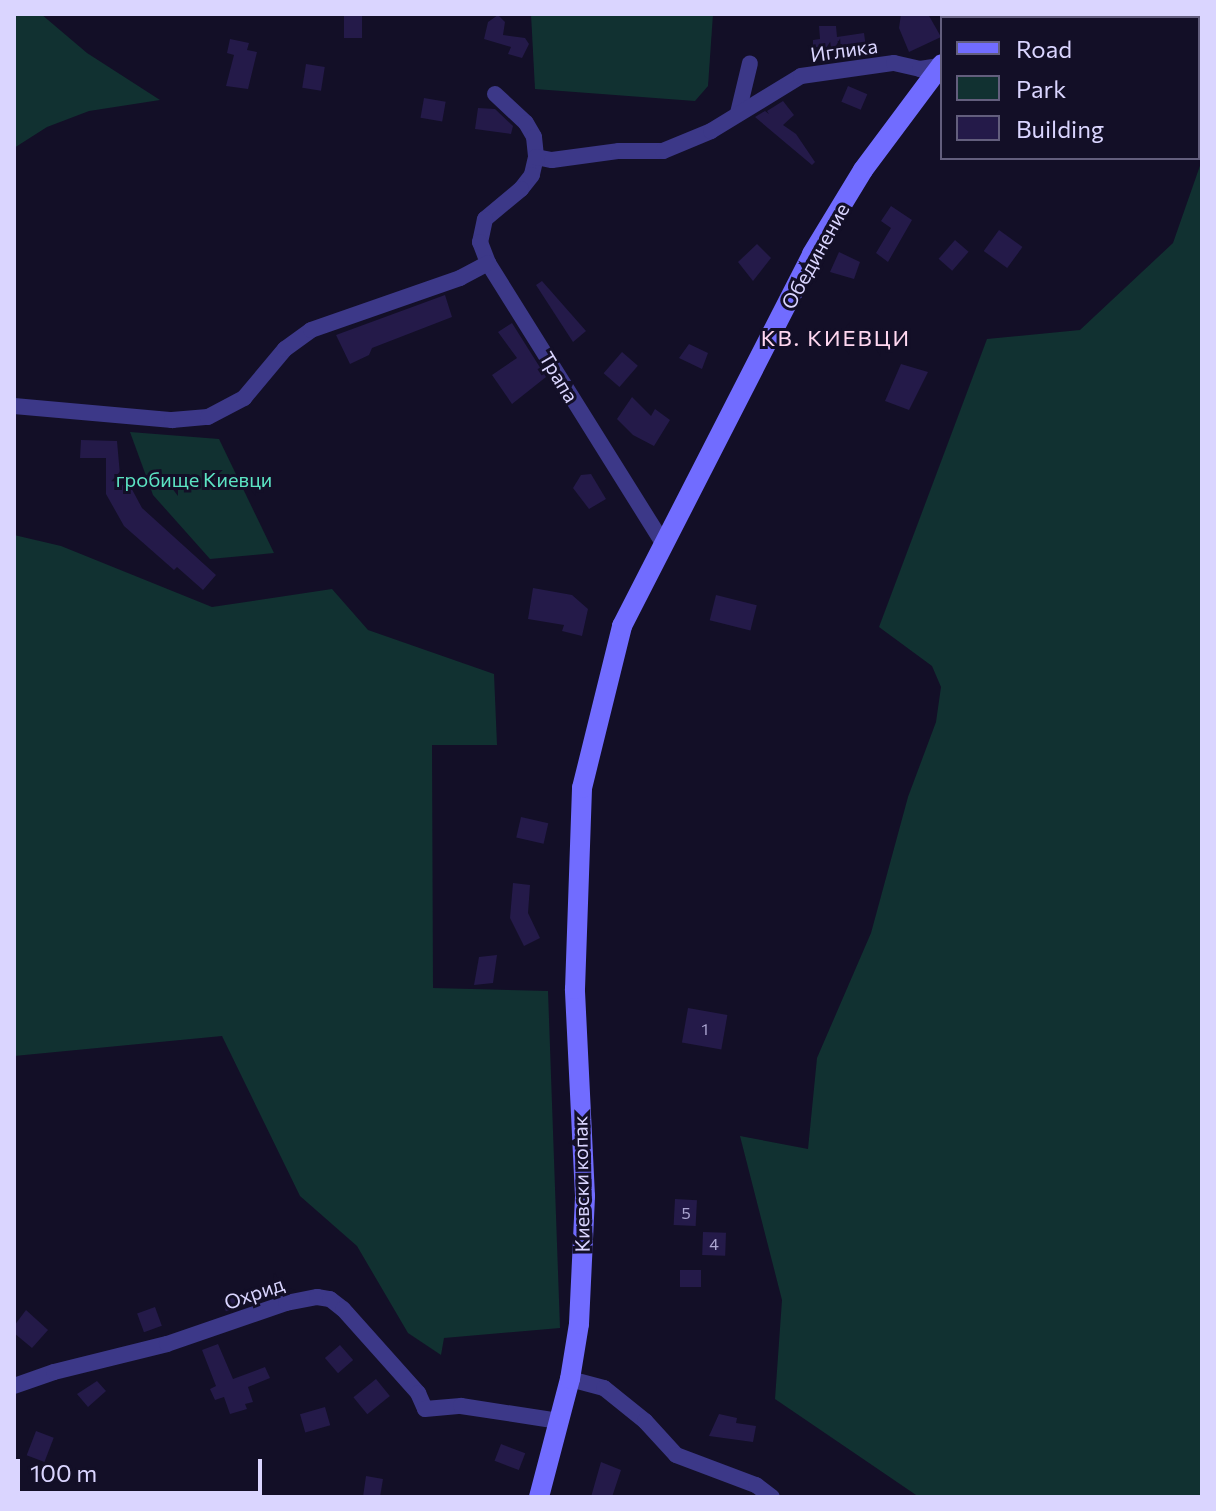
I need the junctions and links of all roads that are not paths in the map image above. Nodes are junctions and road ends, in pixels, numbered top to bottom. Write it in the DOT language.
graph roads {
  1 [pos="750,63"];
  2 [pos="940,65"];
  3 [pos="940,66"];
  4 [pos="495,94"];
  5 [pos="738,113"];
  6 [pos="536,157"];
  7 [pos="488,263"];
  8 [pos="14,406"];
  9 [pos="664,545"];
  10 [pos="570,1379"];
  11 [pos="14,1386"];
  12 [pos="559,1421"];
  13 [pos="539,1497"];
  14 [pos="772,1497"];
  1 -- 5 [label="street"];
  2 -- 5 [label="street, Иглика"];
  3 -- 9 [label="street, Обединение"];
  4 -- 6 [label="street"];
  5 -- 6 [label="street"];
  6 -- 7 [label="street"];
  7 -- 8 [label="street"];
  7 -- 9 [label="street, Трапа"];
  9 -- 10 [label="street, Киевски копак"];
  10 -- 12 [label="street, Киевски копак"];
  10 -- 14 [label="street"];
  11 -- 12 [label="street, Охрид"];
  12 -- 13 [label="street, Киевски копак"];
}
